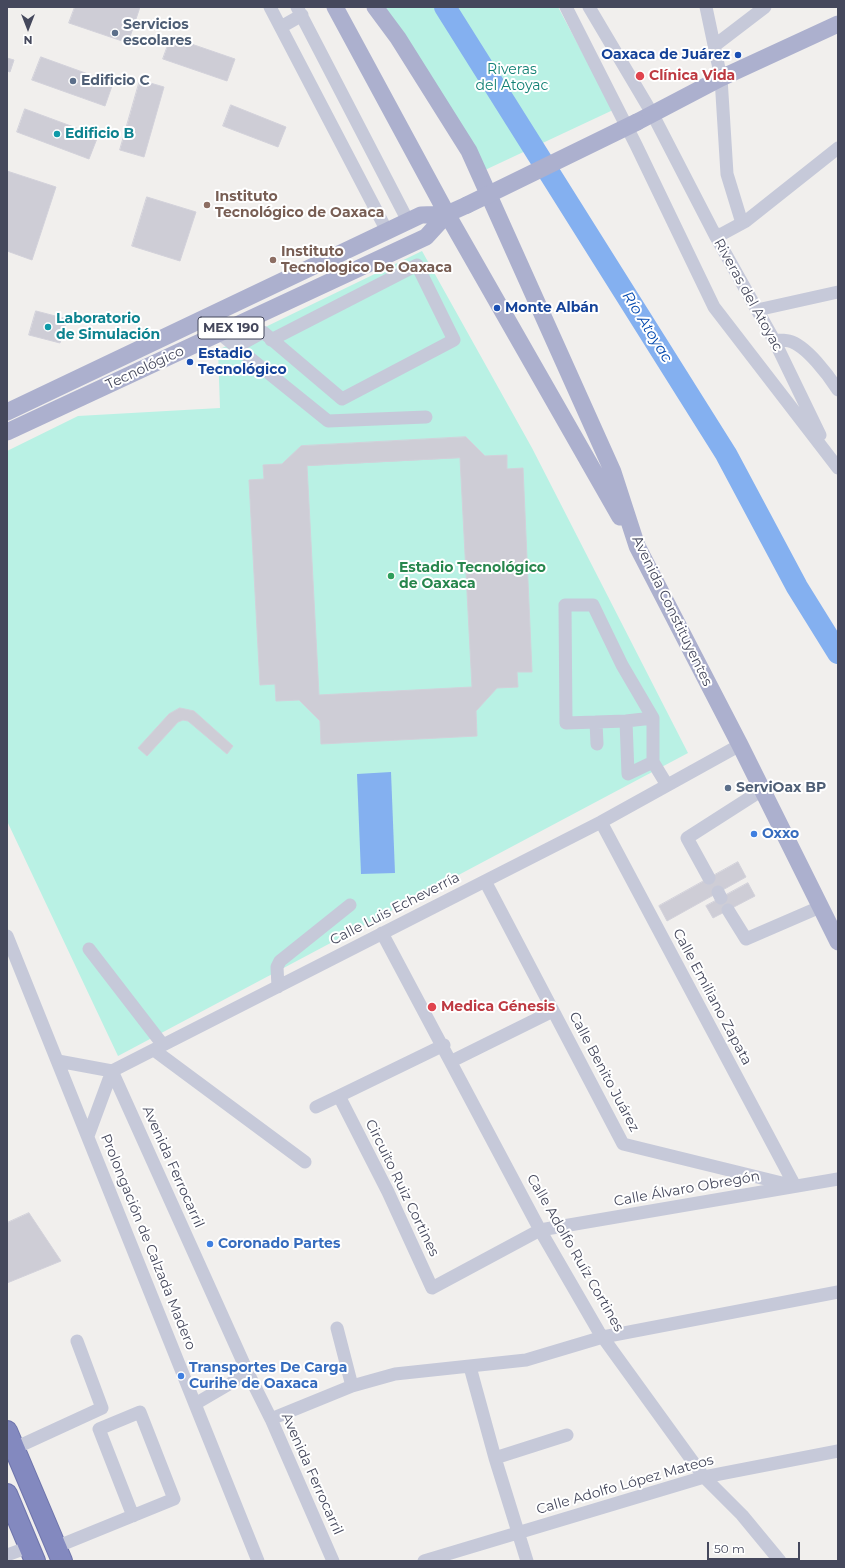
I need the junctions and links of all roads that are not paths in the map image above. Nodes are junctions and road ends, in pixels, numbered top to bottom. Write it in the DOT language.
graph roads {
  1 [pos="270,7"];
  2 [pos="335,7"];
  3 [pos="376,7"];
  4 [pos="566,7"];
  5 [pos="589,7"];
  6 [pos="706,7"];
  7 [pos="765,7"];
  8 [pos="299,11"];
  9 [pos="838,24"];
  10 [pos="281,27"];
  11 [pos="714,46"];
  12 [pos="721,78"];
  13 [pos="652,114"];
  14 [pos="838,148"];
  15 [pos="447,214"];
  16 [pos="408,221"];
  17 [pos="742,223"];
  18 [pos="387,231"];
  19 [pos="715,235"];
  20 [pos="838,292"];
  21 [pos="254,294"];
  22 [pos="757,310"];
  23 [pos="263,313"];
  24 [pos="219,333"];
  25 [pos="271,340"];
  26 [pos="774,340"];
  27 [pos="236,348"];
  28 [pos="834,373"];
  29 [pos="838,390"];
  30 [pos="10,410"];
  31 [pos="426,417"];
  32 [pos="14,429"];
  33 [pos="835,464"];
  34 [pos="637,546"];
  35 [pos="653,718"];
  36 [pos="626,721"];
  37 [pos="596,722"];
  38 [pos="597,744"];
  39 [pos="740,745"];
  40 [pos="654,762"];
  41 [pos="666,785"];
  42 [pos="762,790"];
  43 [pos="601,822"];
  44 [pos="709,878"];
  45 [pos="484,881"];
  46 [pos="350,905"];
  47 [pos="820,907"];
  48 [pos="728,910"];
  49 [pos="382,933"];
  50 [pos="7,936"];
  51 [pos="838,942"];
  52 [pos="89,949"];
  53 [pos="278,987"];
  54 [pos="553,1011"];
  55 [pos="444,1046"];
  56 [pos="158,1048"];
  57 [pos="58,1061"];
  58 [pos="452,1061"];
  59 [pos="112,1071"];
  60 [pos="339,1096"];
  61 [pos="316,1108"];
  62 [pos="88,1136"];
  63 [pos="305,1162"];
  64 [pos="838,1179"];
  65 [pos="795,1186"];
  66 [pos="540,1230"];
  67 [pos="838,1292"];
  68 [pos="337,1328"];
  69 [pos="603,1337"];
  70 [pos="77,1341"];
  71 [pos="470,1367"];
  72 [pos="248,1373"];
  73 [pos="352,1386"];
  74 [pos="195,1404"];
  75 [pos="102,1408"];
  76 [pos="271,1419"];
  77 [pos="109,1425"];
  78 [pos="567,1435"];
  79 [pos="11,1439"];
  80 [pos="838,1451"];
  81 [pos="495,1458"];
  82 [pos="704,1477"];
  83 [pos="7,1494"];
  84 [pos="133,1516"];
  85 [pos="517,1533"];
  86 [pos="32,1554"];
  87 [pos="59,1554"];
  88 [pos="7,1555"];
  89 [pos="258,1561"];
  90 [pos="333,1561"];
  91 [pos="424,1561"];
  92 [pos="527,1561"];
  93 [pos="780,1561"];
  1 -- 10 [label="street"];
  2 -- 15 [label="main road"];
  3 -- 34 [label="main road, Avenida Constituyentes"];
  4 -- 33 [label="street"];
  5 -- 13 [label="street, Riveras del Atoyac"];
  6 -- 11 [label="street"];
  7 -- 11 [label="street"];
  8 -- 10 [label="street"];
  8 -- 16 [label="street"];
  9 -- 12 [label="main road"];
  10 -- 18 [label="street"];
  11 -- 12 [label="street"];
  12 -- 13 [label="main road"];
  12 -- 17 [label="street"];
  13 -- 15 [label="main road, MEX 190, bridge"];
  13 -- 19 [label="street, Riveras del Atoyac"];
  14 -- 17 [label="street"];
  15 -- 16 [label="main road, Tecnológico / MEX 190"];
  15 -- 23 [label="main road, Tecnológico / MEX 190"];
  15 -- 34 [label="main road"];
  16 -- 18 [label="main road, Tecnológico / MEX 190"];
  17 -- 19 [label="street"];
  18 -- 21 [label="main road, Tecnológico / MEX 190"];
  19 -- 22 [label="street, Riveras del Atoyac"];
  20 -- 22 [label="street"];
  21 -- 23 [label="main road"];
  21 -- 30 [label="main road, Tecnológico / MEX 190"];
  22 -- 26 [label="street, Riveras del Atoyac"];
  23 -- 24 [label="main road, Tecnológico / MEX 190"];
  24 -- 27 [label="street"];
  24 -- 32 [label="main road, Tecnológico / MEX 190"];
  25 -- 25 [label="street"];
  25 -- 27 [label="street"];
  26 -- 28 [label="street"];
  26 -- 33 [label="street, Riveras del Atoyac"];
  27 -- 31 [label="street"];
  28 -- 29 [label="street"];
  30 -- 32 [label="main road"];
  34 -- 39 [label="main road, Avenida Constituyentes"];
  35 -- 36 [label="street"];
  35 -- 37 [label="street"];
  35 -- 40 [label="street"];
  36 -- 37 [label="street"];
  36 -- 40 [label="street"];
  37 -- 38 [label="street"];
  39 -- 41 [label="street, Calle Luis Echeverría"];
  39 -- 42 [label="main road, Avenida Constituyentes"];
  40 -- 41 [label="street"];
  41 -- 43 [label="street, Calle Luis Echeverría"];
  42 -- 44 [label="street"];
  42 -- 47 [label="main road, Avenida Constituyentes"];
  43 -- 45 [label="street, Calle Luis Echeverría"];
  43 -- 65 [label="street, Calle Emiliano Zapata"];
  45 -- 49 [label="street, Calle Luis Echeverría"];
  45 -- 54 [label="street, Calle Benito Juárez"];
  46 -- 53 [label="street"];
  47 -- 48 [label="street"];
  47 -- 51 [label="main road, Avenida Constituyentes"];
  49 -- 53 [label="street, Calle Luis Echeverría"];
  49 -- 55 [label="street, Calle Adolfo Ruíz Cortines"];
  50 -- 57 [label="street, Prolongación de Calzada Madero"];
  52 -- 56 [label="street"];
  53 -- 56 [label="street, Calle Luis Echeverría"];
  54 -- 58 [label="street"];
  54 -- 65 [label="street, Calle Benito Juárez"];
  55 -- 58 [label="street, Calle Adolfo Ruíz Cortines"];
  55 -- 60 [label="street"];
  56 -- 59 [label="street, Calle Luis Echeverría"];
  56 -- 63 [label="street"];
  57 -- 59 [label="street"];
  57 -- 62 [label="street, Prolongación de Calzada Madero"];
  58 -- 66 [label="street, Calle Adolfo Ruíz Cortines"];
  59 -- 62 [label="street"];
  59 -- 72 [label="street, Avenida Ferrocarril"];
  60 -- 61 [label="street"];
  60 -- 66 [label="street, Circuito Ruiz Cortines"];
  62 -- 74 [label="street, Prolongación de Calzada Madero"];
  64 -- 65 [label="street, Calle Álvaro Obregón"];
  65 -- 66 [label="street, Calle Álvaro Obregón"];
  66 -- 69 [label="street, Calle Adolfo Ruíz Cortines"];
  67 -- 69 [label="street"];
  68 -- 73 [label="street"];
  69 -- 71 [label="street"];
  69 -- 82 [label="street, Calle Adolfo Ruíz Cortines"];
  70 -- 75 [label="street"];
  71 -- 73 [label="street"];
  71 -- 81 [label="street"];
  72 -- 74 [label="street"];
  72 -- 76 [label="street, Avenida Ferrocarril"];
  73 -- 76 [label="street"];
  74 -- 89 [label="street, Prolongación de Calzada Madero"];
  75 -- 77 [label="street"];
  75 -- 79 [label="street"];
  76 -- 90 [label="street, Avenida Ferrocarril"];
  77 -- 84 [label="street"];
  77 -- 84 [label="street"];
  78 -- 81 [label="street"];
  79 -- 87 [label="highway"];
  80 -- 82 [label="street, Calle Adolfo López Mateos"];
  81 -- 85 [label="street"];
  82 -- 85 [label="street, Calle Adolfo López Mateos"];
  82 -- 93 [label="street, Calle Adolfo Ruíz Cortines"];
  83 -- 86 [label="highway"];
  84 -- 87 [label="street"];
  85 -- 91 [label="street, Calle Adolfo López Mateos"];
  85 -- 92 [label="street"];
  86 -- 88 [label="street"];
}
